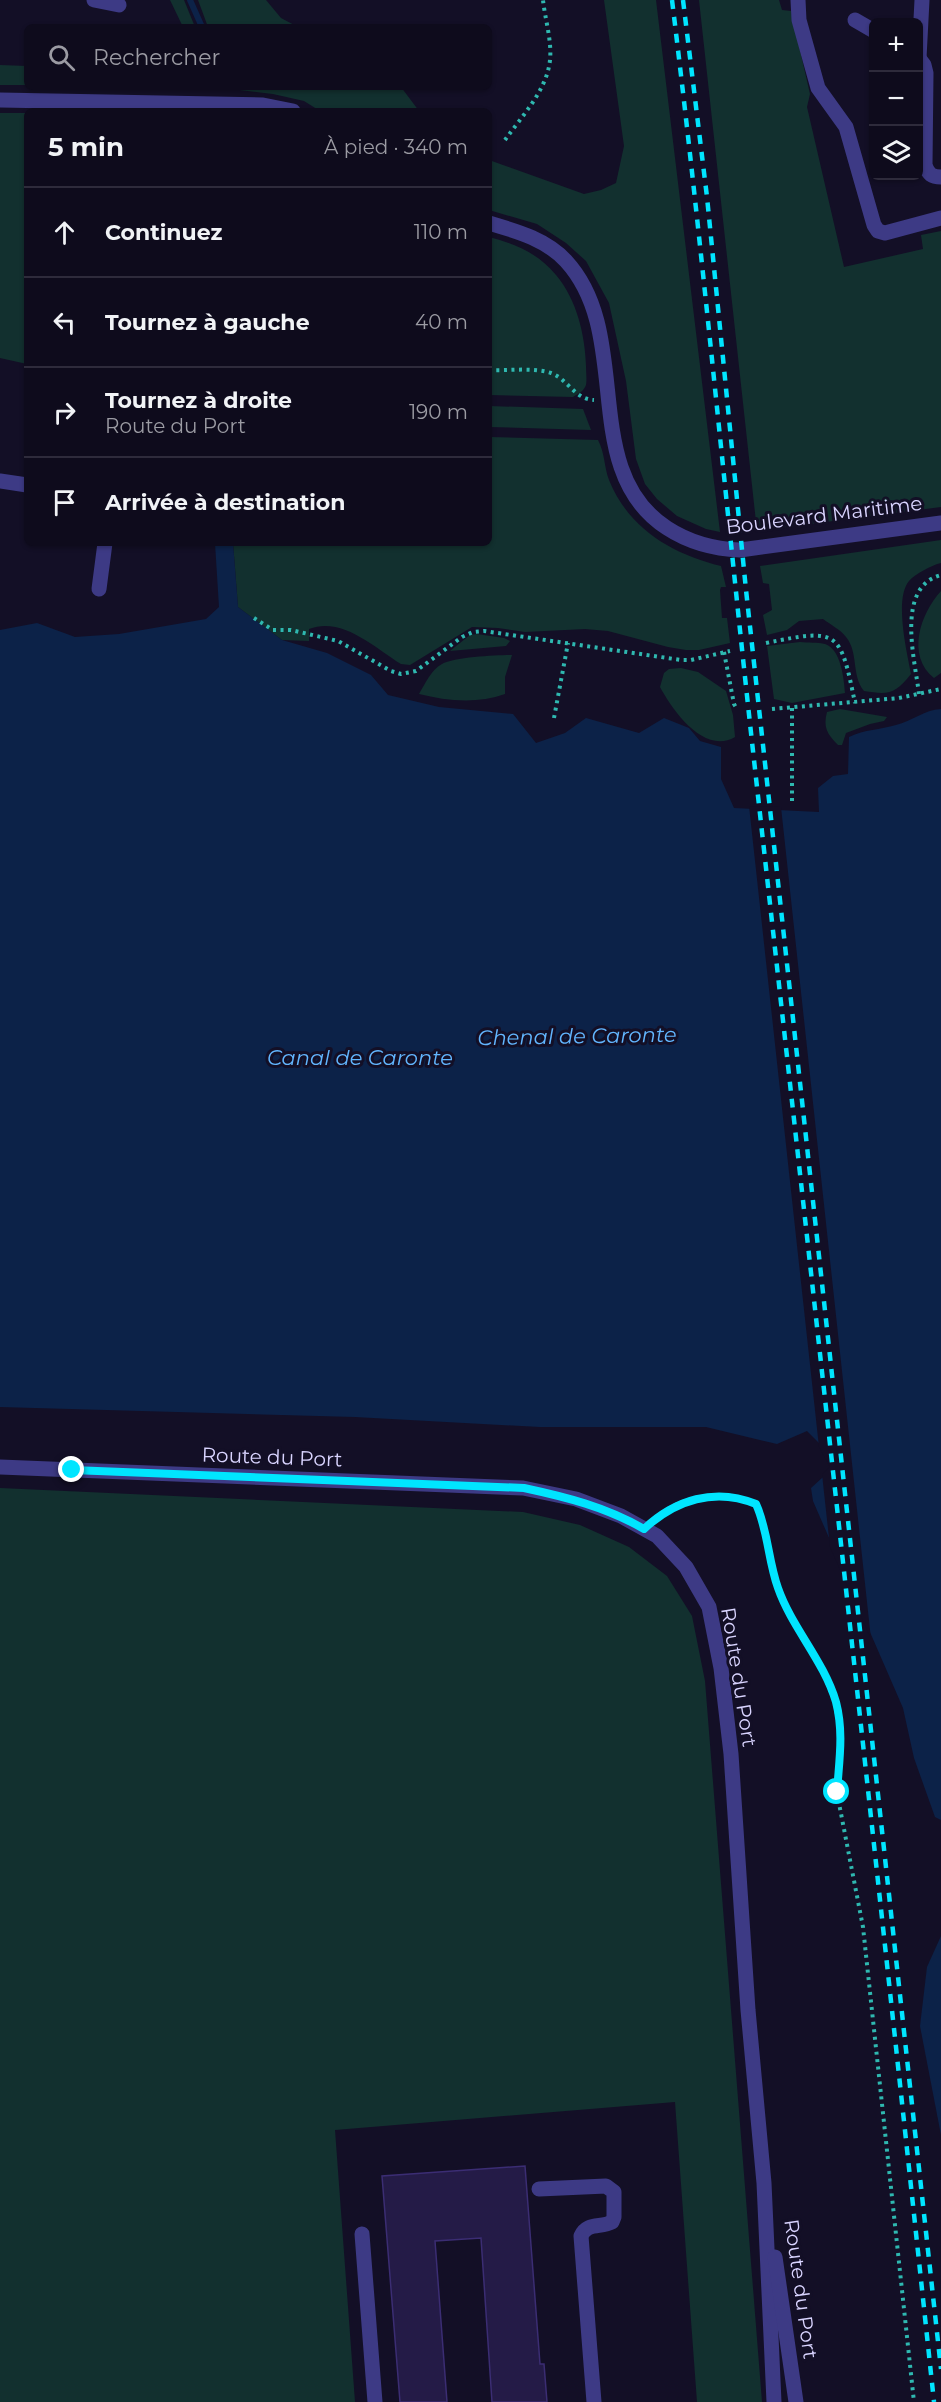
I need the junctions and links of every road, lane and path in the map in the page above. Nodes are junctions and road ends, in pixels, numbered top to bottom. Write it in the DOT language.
graph roads {
  1 [pos="94,0"];
  2 [pos="543,0"];
  3 [pos="798,0"];
  4 [pos="922,0"];
  5 [pos="119,5"];
  6 [pos="921,18"];
  7 [pos="855,20"];
  8 [pos="869,29"];
  9 [pos="923,66"];
  10 [pos="0,100"];
  11 [pos="278,108"];
  12 [pos="505,140"];
  13 [pos="941,177"];
  14 [pos="941,218"];
  15 [pos="492,224"];
  16 [pos="492,370"];
  17 [pos="609,402"];
  18 [pos="0,481"];
  19 [pos="24,485"];
  20 [pos="941,523"];
  21 [pos="105,546"];
  22 [pos="941,575"];
  23 [pos="99,589"];
  24 [pos="254,618"];
  25 [pos="766,643"];
  26 [pos="568,644"];
  27 [pos="730,651"];
  28 [pos="724,652"];
  29 [pos="941,689"];
  30 [pos="919,694"];
  31 [pos="855,703"];
  32 [pos="792,708"];
  33 [pos="737,709"];
  34 [pos="772,709"];
  35 [pos="554,718"];
  36 [pos="792,801"];
  37 [pos="0,1467"];
  38 [pos="644,1529"];
  39 [pos="764,2183"];
  40 [pos="539,2189"];
  41 [pos="362,2234"];
  42 [pos="375,2402"];
  43 [pos="594,2402"];
  44 [pos="774,2402"];
  45 [pos="796,2402"];
  46 [pos="914,2402"];
  1 -- 5 [label="street"];
  2 -- 12 [label="path"];
  3 -- 14 [label="street"];
  4 -- 6 [label="street"];
  7 -- 8 [label="street"];
  9 -- 13 [label="street"];
  10 -- 11 [label="street"];
  15 -- 17 [label="street, Boulevard Maritime"];
  16 -- 17 [label="path"];
  17 -- 20 [label="street, Boulevard Maritime"];
  18 -- 19 [label="street"];
  21 -- 23 [label="street"];
  22 -- 30 [label="path"];
  24 -- 26 [label="path"];
  25 -- 31 [label="path"];
  26 -- 28 [label="path"];
  26 -- 35 [label="path"];
  27 -- 28 [label="path"];
  28 -- 33 [label="path"];
  29 -- 30 [label="path"];
  30 -- 31 [label="path"];
  31 -- 32 [label="path"];
  32 -- 34 [label="path"];
  32 -- 36 [label="path"];
  37 -- 38 [label="street, Route du Port"];
  38 -- 39 [label="street, Route du Port"];
  38 -- 46 [label="path"];
  39 -- 44 [label="street, Route du Port"];
  39 -- 45 [label="street, Route du Port"];
  40 -- 43 [label="street"];
  41 -- 42 [label="street"];
}
